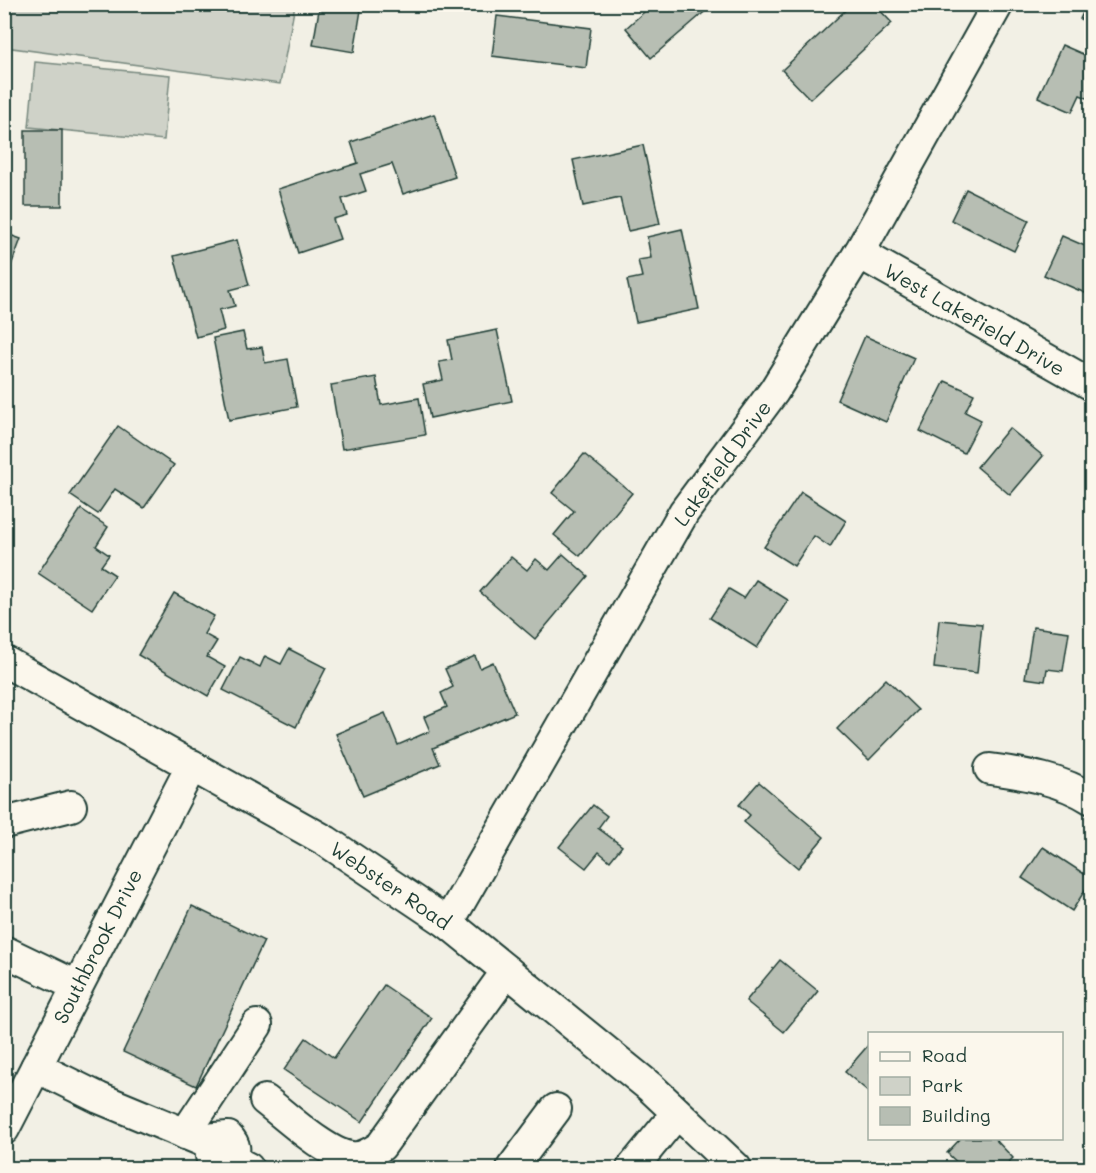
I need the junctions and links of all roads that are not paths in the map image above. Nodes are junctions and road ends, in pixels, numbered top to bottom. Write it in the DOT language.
graph roads {
  1 [pos="998,4"];
  2 [pos="859,253"];
  3 [pos="1092,385"];
  4 [pos="4,661"];
  5 [pos="192,765"];
  6 [pos="990,769"];
  7 [pos="1092,799"];
  8 [pos="71,806"];
  9 [pos="4,824"];
  10 [pos="448,923"];
  11 [pos="4,951"];
  12 [pos="507,971"];
  13 [pos="76,986"];
  14 [pos="257,1025"];
  15 [pos="36,1066"];
  16 [pos="266,1100"];
  17 [pos="556,1109"];
  18 [pos="677,1113"];
  19 [pos="4,1129"];
  20 [pos="218,1152"];
  21 [pos="512,1168"];
  22 [pos="632,1168"];
  23 [pos="736,1168"];
  1 -- 2 [label="street, Lakefield Drive"];
  2 -- 3 [label="street, West Lakefield Drive"];
  2 -- 10 [label="street, Lakefield Drive"];
  4 -- 5 [label="street, Webster Road"];
  5 -- 10 [label="street, Webster Road"];
  5 -- 13 [label="street, Southbrook Drive"];
  6 -- 7 [label="street"];
  8 -- 9 [label="street"];
  10 -- 12 [label="street, Webster Road"];
  11 -- 13 [label="street"];
  12 -- 16 [label="street"];
  12 -- 18 [label="street, Webster Road"];
  13 -- 15 [label="street, Southbrook Drive"];
  14 -- 20 [label="street"];
  15 -- 19 [label="street, Southbrook Drive"];
  15 -- 20 [label="street"];
  17 -- 21 [label="street"];
  18 -- 22 [label="street"];
  18 -- 23 [label="street, Webster Road"];
}
